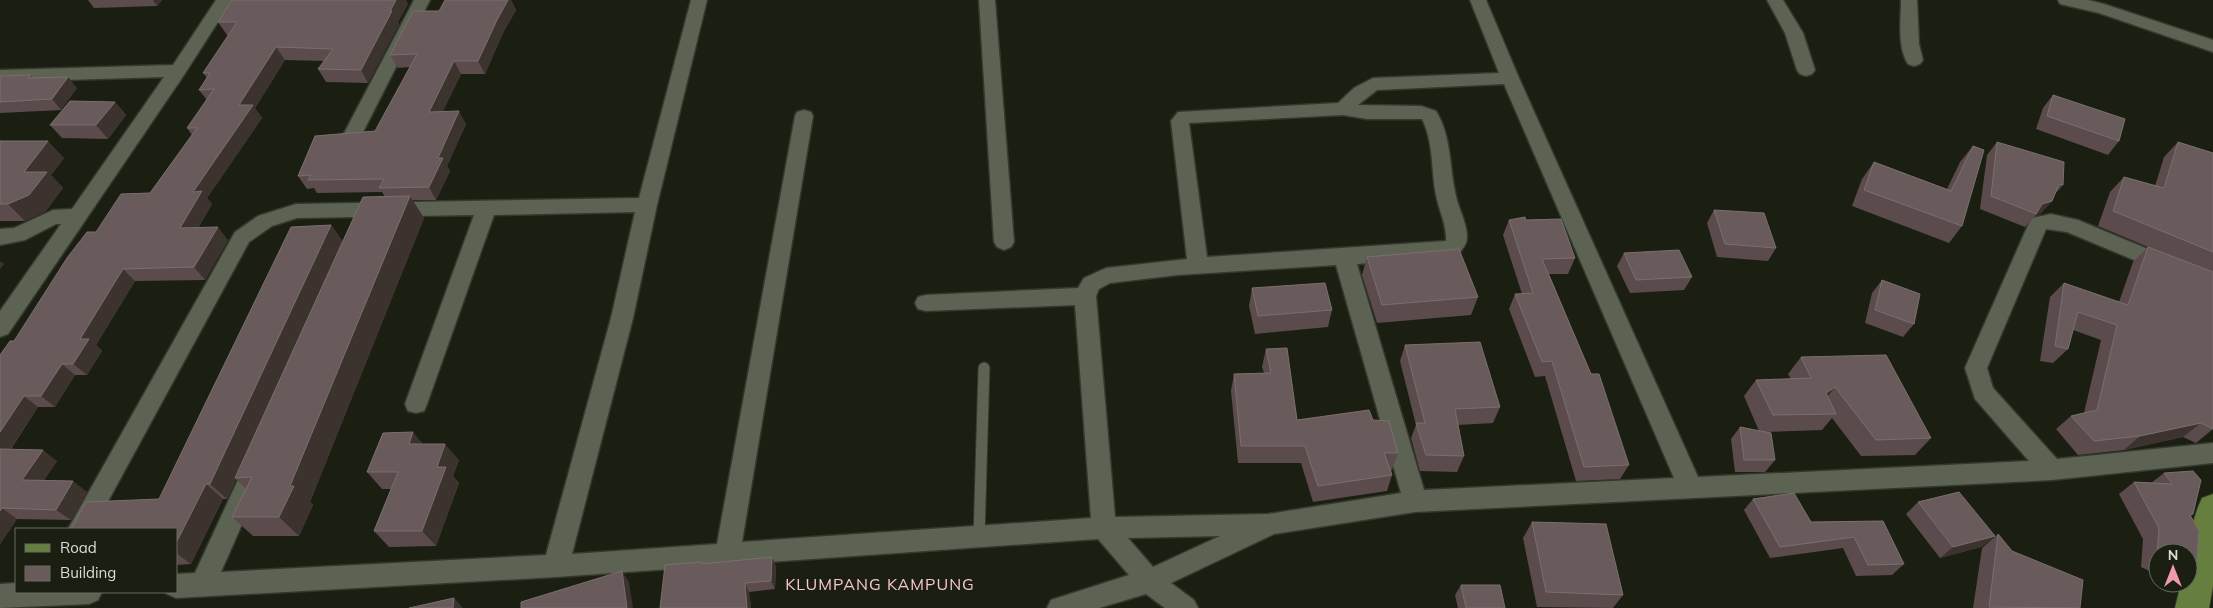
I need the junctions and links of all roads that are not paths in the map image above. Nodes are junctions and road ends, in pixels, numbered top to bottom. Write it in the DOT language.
graph roads {
  1 [pos="224,0"];
  2 [pos="422,0"];
  3 [pos="699,0"];
  4 [pos="987,0"];
  5 [pos="1478,0"];
  6 [pos="1775,0"];
  7 [pos="1909,0"];
  8 [pos="2066,0"];
  9 [pos="2213,46"];
  10 [pos="1914,60"];
  11 [pos="1806,70"];
  12 [pos="178,71"];
  13 [pos="0,76"];
  14 [pos="1510,78"];
  15 [pos="1343,109"];
  16 [pos="804,116"];
  17 [pos="350,139"];
  18 [pos="647,205"];
  19 [pos="487,207"];
  20 [pos="78,216"];
  21 [pos="0,237"];
  22 [pos="1004,242"];
  23 [pos="1344,256"];
  24 [pos="1198,265"];
  25 [pos="2213,286"];
  26 [pos="1085,296"];
  27 [pos="926,303"];
  28 [pos="0,328"];
  29 [pos="984,368"];
  30 [pos="416,404"];
  31 [pos="267,441"];
  32 [pos="2213,453"];
  33 [pos="2052,470"];
  34 [pos="1691,489"];
  35 [pos="1415,501"];
  36 [pos="2213,508"];
  37 [pos="1272,524"];
  38 [pos="81,528"];
  39 [pos="1104,528"];
  40 [pos="980,537"];
  41 [pos="728,554"];
  42 [pos="556,566"];
  43 [pos="1149,582"];
  44 [pos="203,584"];
  45 [pos="178,586"];
  46 [pos="44,593"];
  47 [pos="0,596"];
  48 [pos="1060,608"];
  49 [pos="1185,608"];
  50 [pos="2192,608"];
  1 -- 12 [label="street"];
  2 -- 17 [label="street"];
  3 -- 18 [label="street"];
  4 -- 22 [label="street"];
  5 -- 14 [label="street"];
  6 -- 11 [label="street"];
  7 -- 10 [label="street"];
  8 -- 9 [label="street"];
  12 -- 13 [label="street"];
  12 -- 20 [label="street"];
  14 -- 15 [label="street"];
  14 -- 34 [label="street"];
  15 -- 23 [label="street"];
  15 -- 24 [label="street"];
  16 -- 41 [label="street"];
  18 -- 19 [label="street"];
  18 -- 42 [label="street"];
  19 -- 30 [label="street"];
  19 -- 38 [label="street"];
  20 -- 21 [label="street"];
  20 -- 28 [label="street"];
  23 -- 24 [label="street"];
  23 -- 35 [label="street"];
  24 -- 26 [label="street"];
  25 -- 33 [label="street"];
  26 -- 27 [label="street"];
  26 -- 39 [label="street"];
  29 -- 40 [label="lane"];
  31 -- 44 [label="street"];
  32 -- 33 [label="street"];
  33 -- 34 [label="street"];
  34 -- 35 [label="street"];
  35 -- 37 [label="street"];
  36 -- 50 [label="main road"];
  37 -- 39 [label="street"];
  37 -- 43 [label="street"];
  39 -- 40 [label="street"];
  39 -- 43 [label="street"];
  40 -- 41 [label="street"];
  41 -- 42 [label="street"];
  42 -- 44 [label="street"];
  43 -- 48 [label="street"];
  43 -- 49 [label="street"];
  44 -- 45 [label="street"];
  46 -- 47 [label="street"];
}
